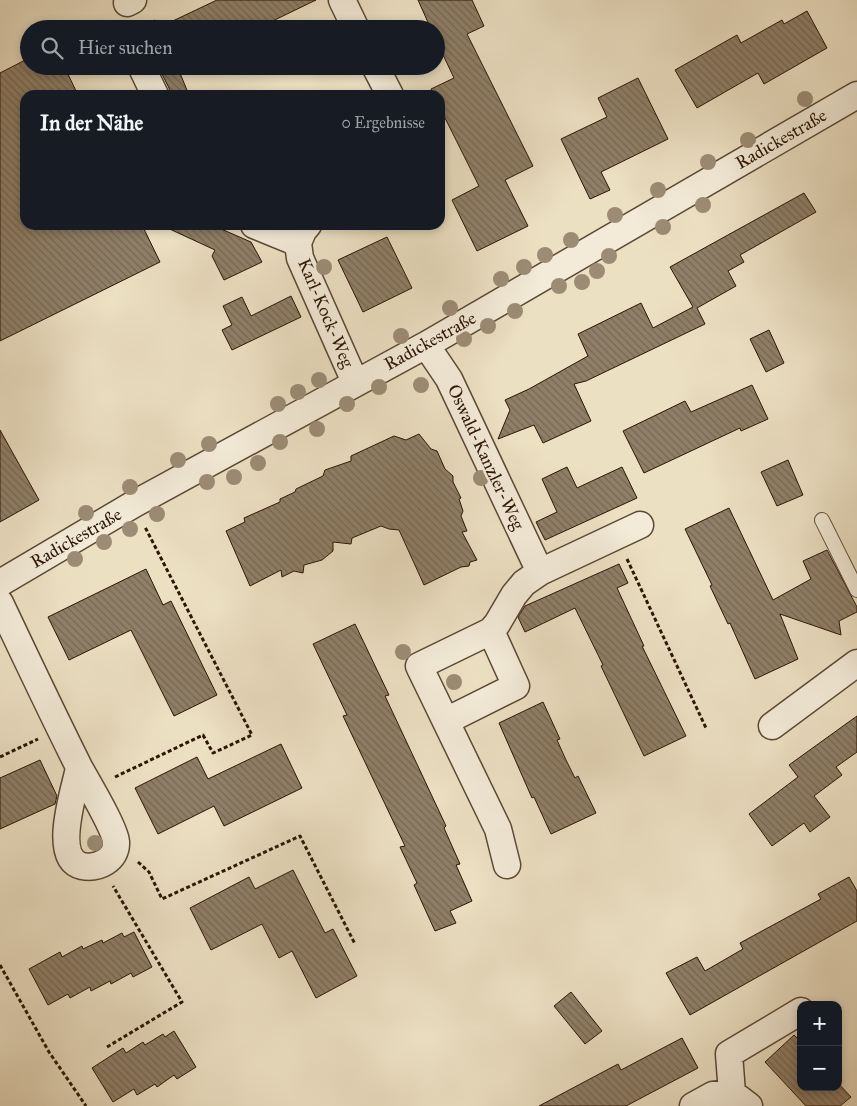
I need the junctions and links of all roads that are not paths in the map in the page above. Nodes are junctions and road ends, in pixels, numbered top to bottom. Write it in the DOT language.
graph roads {
  1 [pos="342,0"];
  2 [pos="352,20"];
  3 [pos="145,75"];
  4 [pos="380,75"];
  5 [pos="153,90"];
  6 [pos="387,90"];
  7 [pos="857,95"];
  8 [pos="281,230"];
  9 [pos="303,234"];
  10 [pos="426,345"];
  11 [pos="355,382"];
  12 [pos="822,520"];
  13 [pos="640,525"];
  14 [pos="540,572"];
  15 [pos="0,583"];
  16 [pos="857,590"];
  17 [pos="0,603"];
  18 [pos="491,631"];
  19 [pos="857,663"];
  20 [pos="446,721"];
  21 [pos="772,726"];
  22 [pos="85,778"];
  23 [pos="507,865"];
  24 [pos="797,1014"];
  25 [pos="740,1099"];
  26 [pos="693,1106"];
  1 -- 2 [label="street"];
  3 -- 5 [label="street"];
  4 -- 6 [label="street"];
  7 -- 10 [label="street, Radickestraße"];
  8 -- 9 [label="street, Karl-Kock-Weg"];
  9 -- 11 [label="street, Karl-Kock-Weg"];
  10 -- 11 [label="street, Radickestraße"];
  10 -- 14 [label="street, Oswald-Kanzler-Weg"];
  11 -- 15 [label="street, Radickestraße"];
  12 -- 16 [label="lane"];
  13 -- 14 [label="street"];
  14 -- 18 [label="street"];
  17 -- 22 [label="street"];
  18 -- 20 [label="street"];
  18 -- 20 [label="street"];
  19 -- 21 [label="street"];
  20 -- 23 [label="street"];
  22 -- 22 [label="street"];
  24 -- 25 [label="street"];
  25 -- 26 [label="street"];
}
